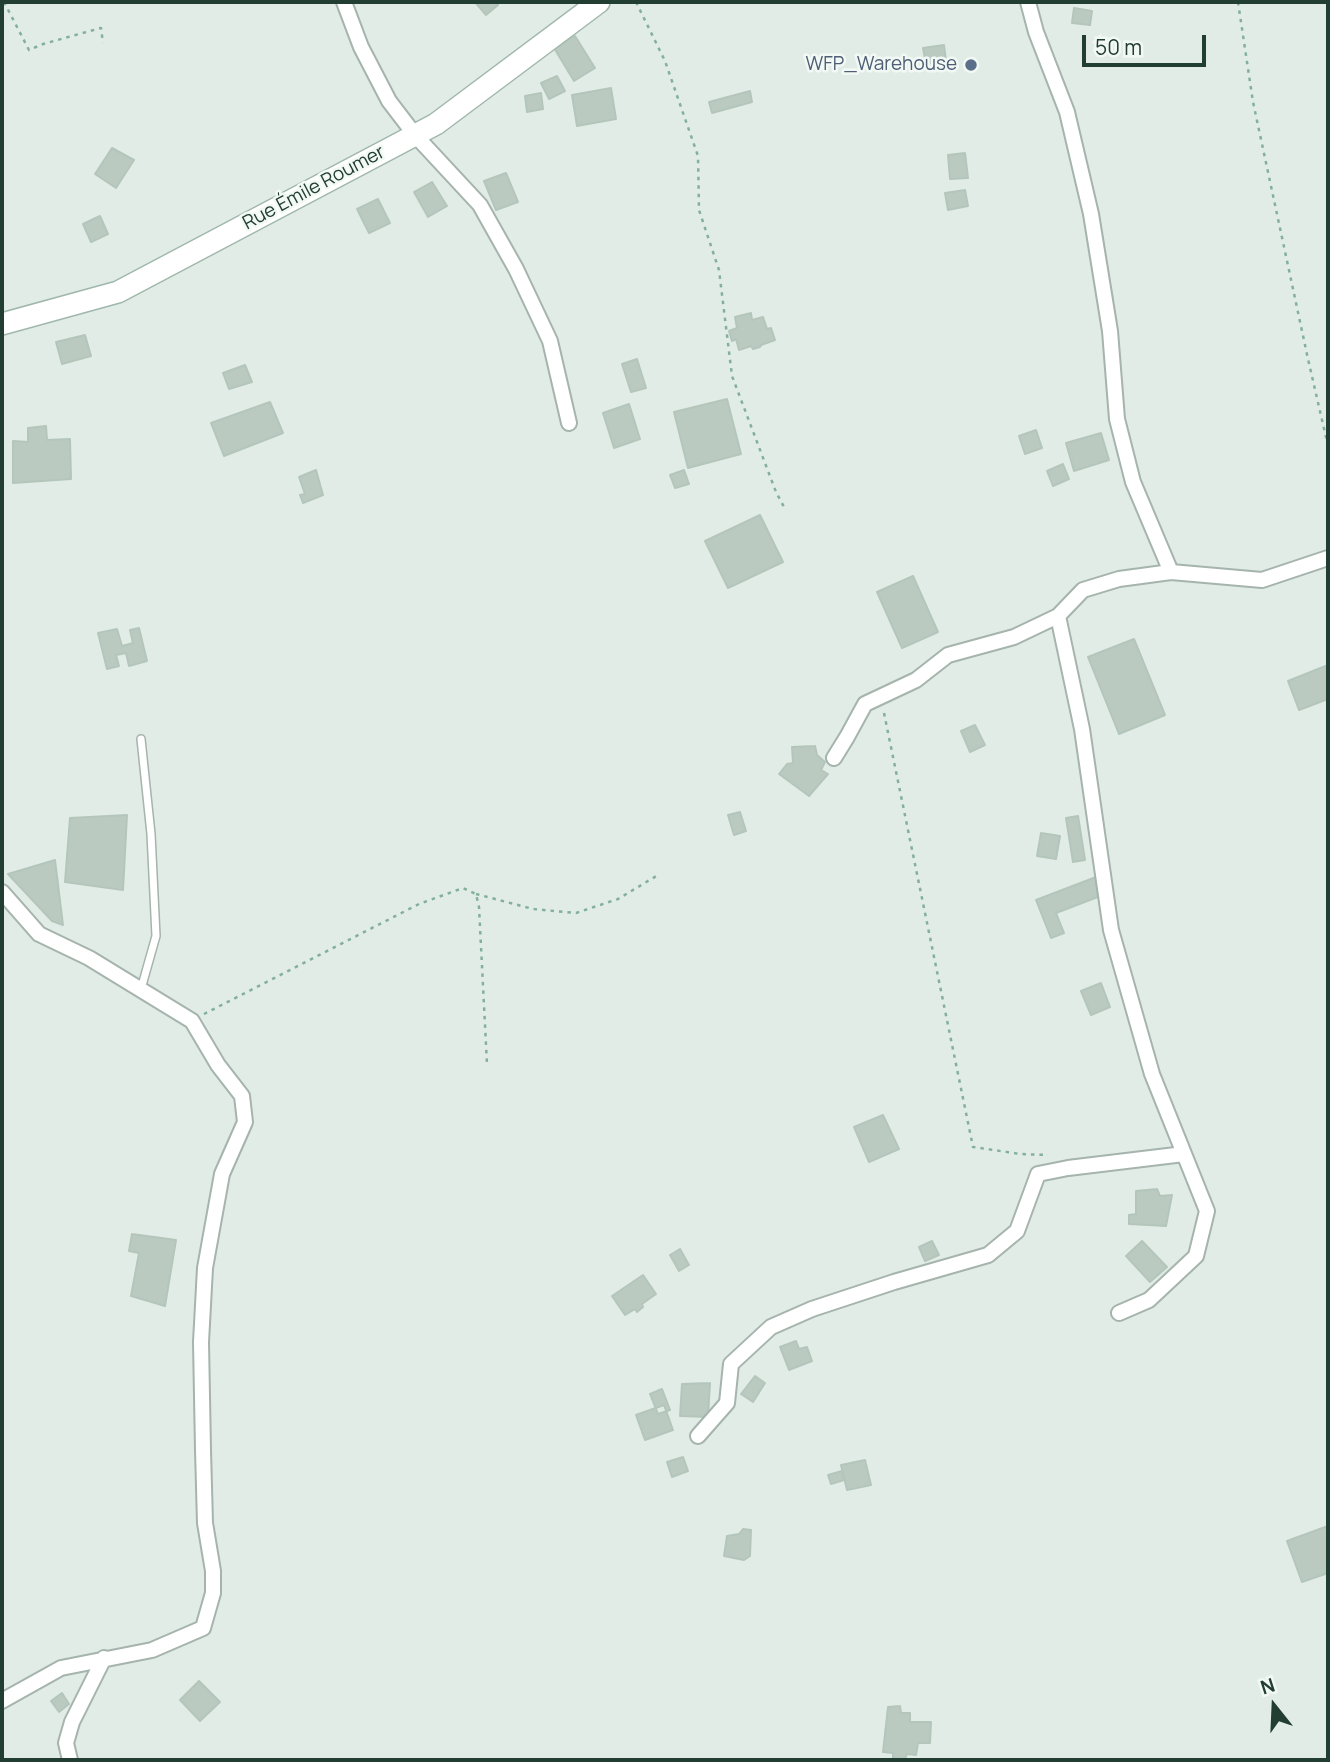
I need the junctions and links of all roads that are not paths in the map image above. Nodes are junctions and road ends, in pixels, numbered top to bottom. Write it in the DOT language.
graph roads {
  1 [pos="344,2"];
  2 [pos="599,2"];
  3 [pos="1028,2"];
  4 [pos="415,135"];
  5 [pos="2,324"];
  6 [pos="569,423"];
  7 [pos="1328,558"];
  8 [pos="1171,572"];
  9 [pos="1058,616"];
  10 [pos="141,739"];
  11 [pos="834,758"];
  12 [pos="2,892"];
  13 [pos="141,989"];
  14 [pos="1184,1154"];
  15 [pos="1119,1312"];
  16 [pos="698,1436"];
  17 [pos="104,1658"];
  18 [pos="2,1701"];
  19 [pos="70,1760"];
  1 -- 4 [label="street"];
  2 -- 4 [label="street, Rue Émile Roumer"];
  3 -- 8 [label="street"];
  4 -- 5 [label="street, Rue Émile Roumer"];
  4 -- 6 [label="street"];
  7 -- 8 [label="street"];
  8 -- 9 [label="street"];
  9 -- 11 [label="street"];
  9 -- 14 [label="street"];
  10 -- 13 [label="lane"];
  12 -- 13 [label="street"];
  13 -- 17 [label="street"];
  14 -- 15 [label="street"];
  14 -- 16 [label="street"];
  17 -- 18 [label="street"];
  17 -- 19 [label="street"];
}
